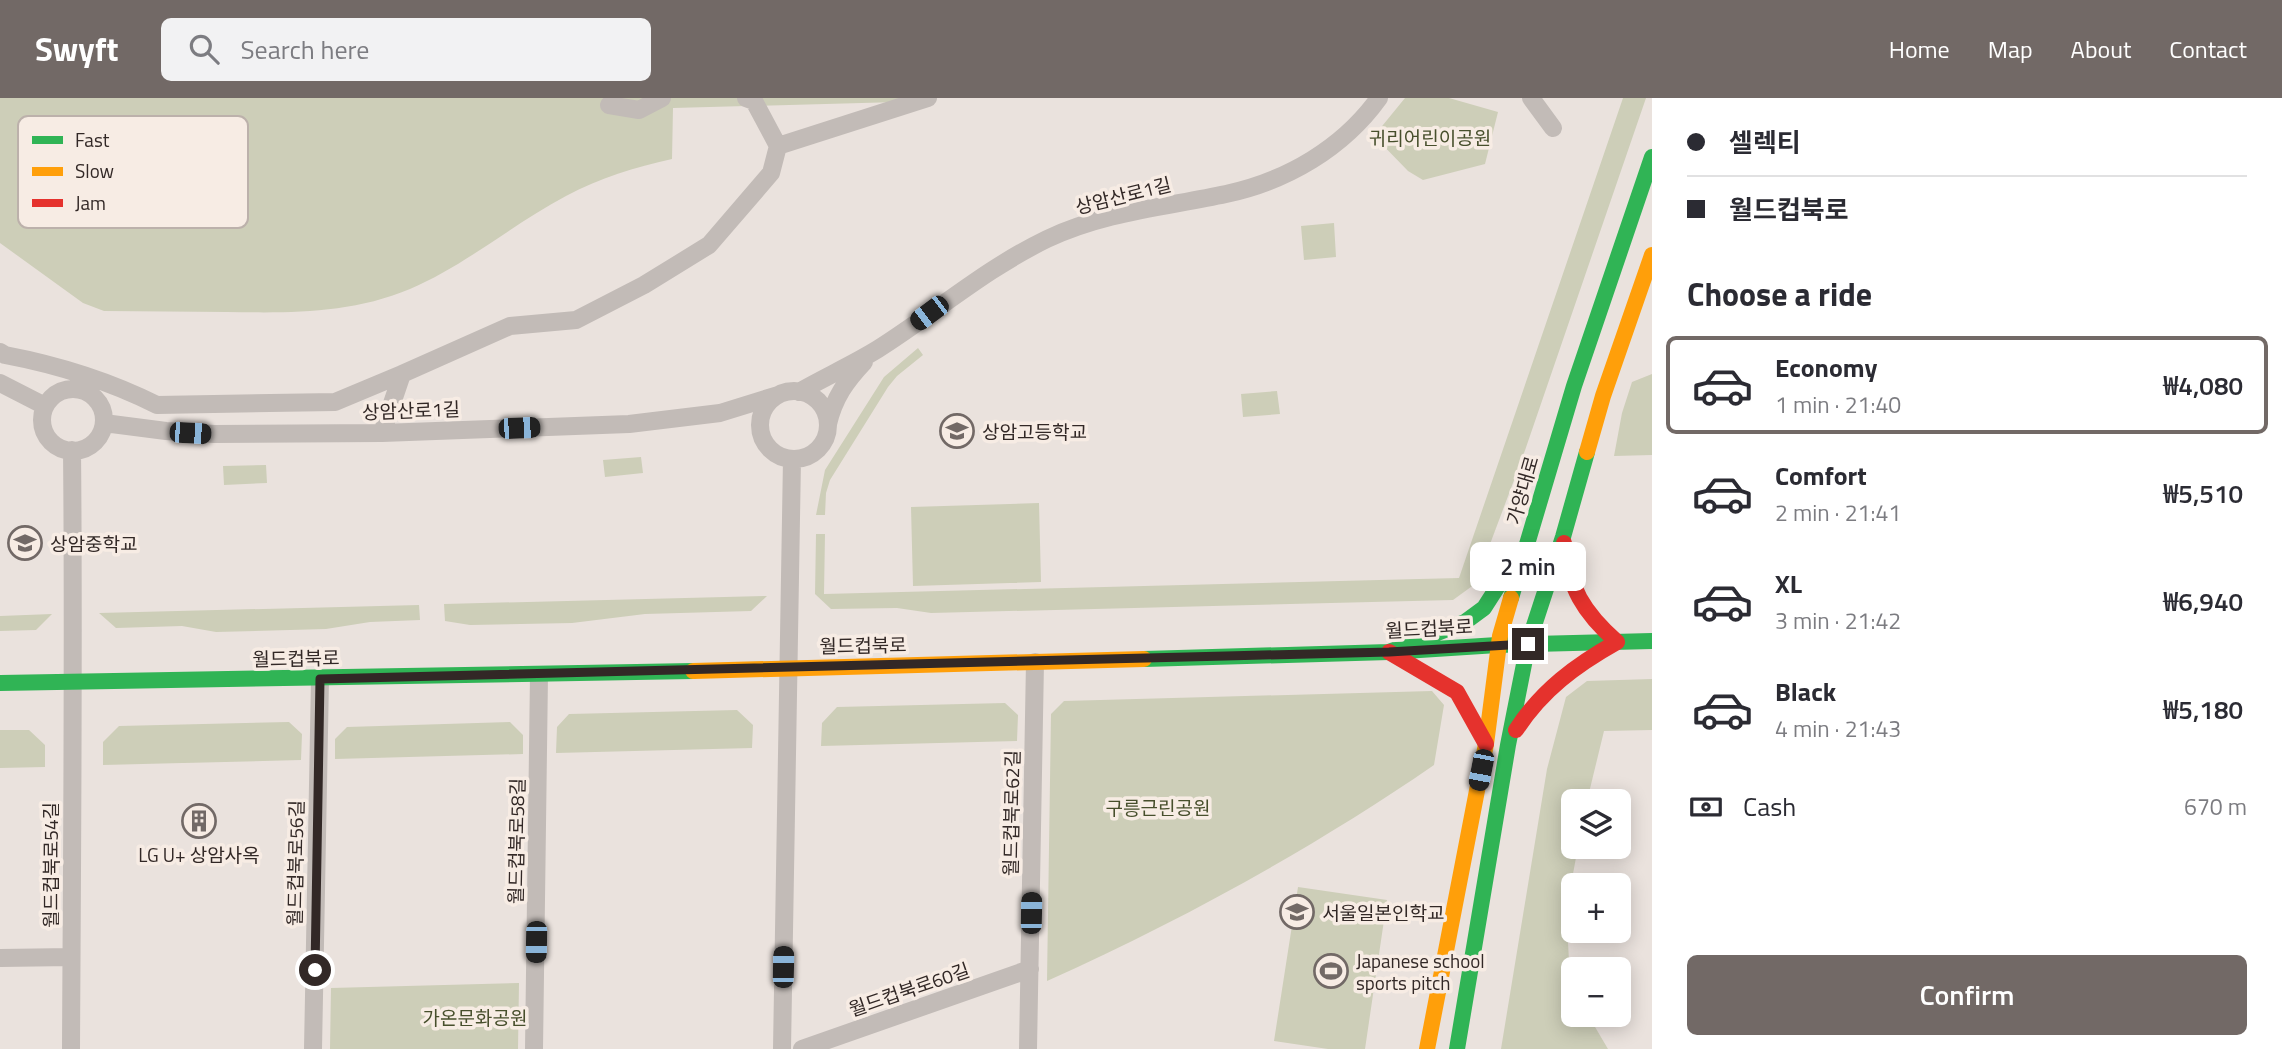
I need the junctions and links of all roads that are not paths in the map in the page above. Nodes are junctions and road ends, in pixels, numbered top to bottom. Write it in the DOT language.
graph roads {
  1 [pos="662,98"];
  2 [pos="746,98"];
  3 [pos="928,98"];
  4 [pos="1380,98"];
  5 [pos="1531,98"];
  6 [pos="610,105"];
  7 [pos="1553,128"];
  8 [pos="778,146"];
  9 [pos="1652,157"];
  10 [pos="1652,255"];
  11 [pos="878,348"];
  12 [pos="0,352"];
  13 [pos="402,374"];
  14 [pos="0,383"];
  15 [pos="799,392"];
  16 [pos="778,395"];
  17 [pos="45,405"];
  18 [pos="720,413"];
  19 [pos="104,423"];
  20 [pos="828,424"];
  21 [pos="382,433"];
  22 [pos="762,435"];
  23 [pos="72,450"];
  24 [pos="792,459"];
  25 [pos="1533,527"];
  26 [pos="1563,537"];
  27 [pos="1652,640"];
  28 [pos="1617,642"];
  29 [pos="1528,644"];
  30 [pos="1497,645"];
  31 [pos="1389,652"];
  32 [pos="1035,662"];
  33 [pos="789,667"];
  34 [pos="539,675"];
  35 [pos="320,679"];
  36 [pos="74,682"];
  37 [pos="0,683"];
  38 [pos="1486,744"];
  39 [pos="1507,745"];
  40 [pos="71,957"];
  41 [pos="0,958"];
  42 [pos="1030,969"];
  43 [pos="71,1049"];
  44 [pos="313,1049"];
  45 [pos="534,1049"];
  46 [pos="782,1049"];
  47 [pos="802,1049"];
  48 [pos="1028,1049"];
  49 [pos="1427,1049"];
  50 [pos="1457,1049"];
  1 -- 6 [label="street"];
  2 -- 8 [label="street"];
  3 -- 8 [label="street"];
  4 -- 11 [label="street, 상암산로1길"];
  5 -- 7 [label="street"];
  8 -- 13 [label="street"];
  9 -- 25 [label="main road, 가양대로"];
  10 -- 26 [label="main road"];
  11 -- 15 [label="street"];
  11 -- 20 [label="street"];
  12 -- 13 [label="street"];
  13 -- 21 [label="street"];
  14 -- 17 [label="street"];
  15 -- 16 [label="street"];
  15 -- 20 [label="street"];
  16 -- 18 [label="street, 상암산로1길"];
  16 -- 22 [label="street"];
  17 -- 19 [label="street"];
  17 -- 23 [label="street"];
  18 -- 21 [label="street, 상암산로1길"];
  18 -- 22 [label="street"];
  19 -- 21 [label="street, 상암산로1길"];
  19 -- 23 [label="street"];
  20 -- 24 [label="street"];
  22 -- 24 [label="street"];
  23 -- 36 [label="street"];
  24 -- 33 [label="street"];
  25 -- 30 [label="main road, 가양대로"];
  25 -- 31 [label="main road"];
  26 -- 28 [label="main road"];
  26 -- 29 [label="main road"];
  27 -- 28 [label="main road, 월드컵북로"];
  28 -- 29 [label="main road, 월드컵북로"];
  28 -- 39 [label="main road"];
  29 -- 30 [label="main road, 월드컵북로"];
  29 -- 39 [label="main road"];
  30 -- 31 [label="main road, 월드컵북로"];
  30 -- 38 [label="main road, 가양대로"];
  31 -- 32 [label="main road, 월드컵북로"];
  31 -- 38 [label="main road"];
  32 -- 33 [label="main road, 월드컵북로"];
  32 -- 42 [label="street, 월드컵북로62길"];
  33 -- 34 [label="main road, 월드컵북로"];
  33 -- 46 [label="street"];
  34 -- 35 [label="main road, 월드컵북로"];
  34 -- 45 [label="street, 월드컵북로58길"];
  35 -- 36 [label="main road, 월드컵북로"];
  35 -- 44 [label="street, 월드컵북로56길"];
  36 -- 37 [label="main road, 월드컵북로"];
  36 -- 40 [label="street, 월드컵북로54길"];
  38 -- 49 [label="main road, 가양대로"];
  39 -- 50 [label="main road"];
  40 -- 41 [label="street"];
  40 -- 43 [label="street, 월드컵북로54길"];
  42 -- 47 [label="street, 월드컵북로60길"];
  42 -- 48 [label="street, 월드컵북로62길"];
}
